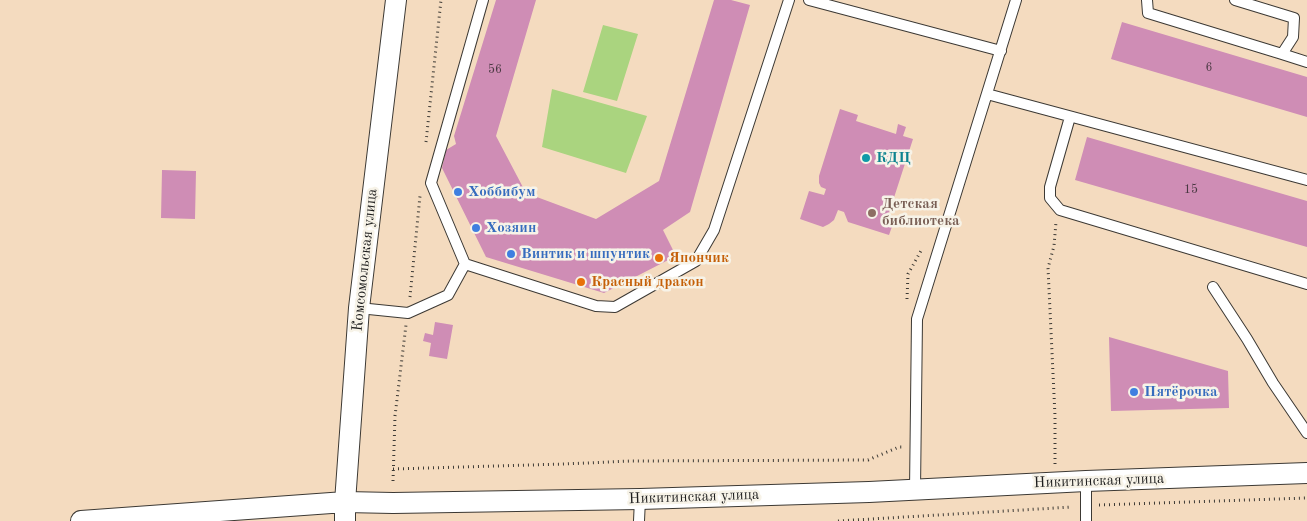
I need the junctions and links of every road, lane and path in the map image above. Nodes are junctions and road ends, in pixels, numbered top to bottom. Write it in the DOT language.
graph roads {
  1 [pos="396,0"];
  2 [pos="440,0"];
  3 [pos="483,0"];
  4 [pos="789,0"];
  5 [pos="809,0"];
  6 [pos="1016,0"];
  7 [pos="1146,0"];
  8 [pos="1235,0"];
  9 [pos="850,5"];
  10 [pos="1001,51"];
  11 [pos="1282,54"];
  12 [pos="1307,62"];
  13 [pos="987,94"];
  14 [pos="1070,117"];
  15 [pos="425,148"];
  16 [pos="1307,180"];
  17 [pos="421,187"];
  18 [pos="1059,209"];
  19 [pos="464,264"];
  20 [pos="1307,284"];
  21 [pos="1212,287"];
  22 [pos="359,308"];
  23 [pos="408,314"];
  24 [pos="1307,433"];
  25 [pos="868,460"];
  26 [pos="393,469"];
  27 [pos="1307,473"];
  28 [pos="393,481"];
  29 [pos="1086,481"];
  30 [pos="1056,482"];
  31 [pos="915,490"];
  32 [pos="640,498"];
  33 [pos="345,511"];
  34 [pos="81,521"];
  35 [pos="639,521"];
  36 [pos="1086,521"];
  1 -- 22 [label="street, Комсомольская улица"];
  2 -- 15 [label="path"];
  3 -- 19 [label="lane"];
  4 -- 19 [label="lane"];
  5 -- 9 [label="lane"];
  6 -- 10 [label="lane"];
  7 -- 11 [label="lane"];
  8 -- 11 [label="lane"];
  9 -- 10 [label="lane"];
  10 -- 13 [label="lane"];
  11 -- 12 [label="lane"];
  13 -- 14 [label="lane"];
  13 -- 31 [label="lane"];
  14 -- 16 [label="lane"];
  14 -- 18 [label="lane"];
  17 -- 23 [label="path"];
  18 -- 20 [label="lane"];
  18 -- 30 [label="path"];
  19 -- 23 [label="lane"];
  21 -- 24 [label="lane"];
  22 -- 23 [label="lane"];
  22 -- 33 [label="street, Комсомольская улица"];
  23 -- 26 [label="path"];
  25 -- 26 [label="path"];
  26 -- 28 [label="path"];
  27 -- 29 [label="street, Никитинская улица"];
  29 -- 30 [label="street, Никитинская улица"];
  29 -- 36 [label="lane"];
  30 -- 31 [label="street, Никитинская улица"];
  31 -- 32 [label="street, Никитинская улица"];
  32 -- 33 [label="street, Никитинская улица"];
  32 -- 35 [label="lane"];
  33 -- 34 [label="street, Никитинская улица"];
}
